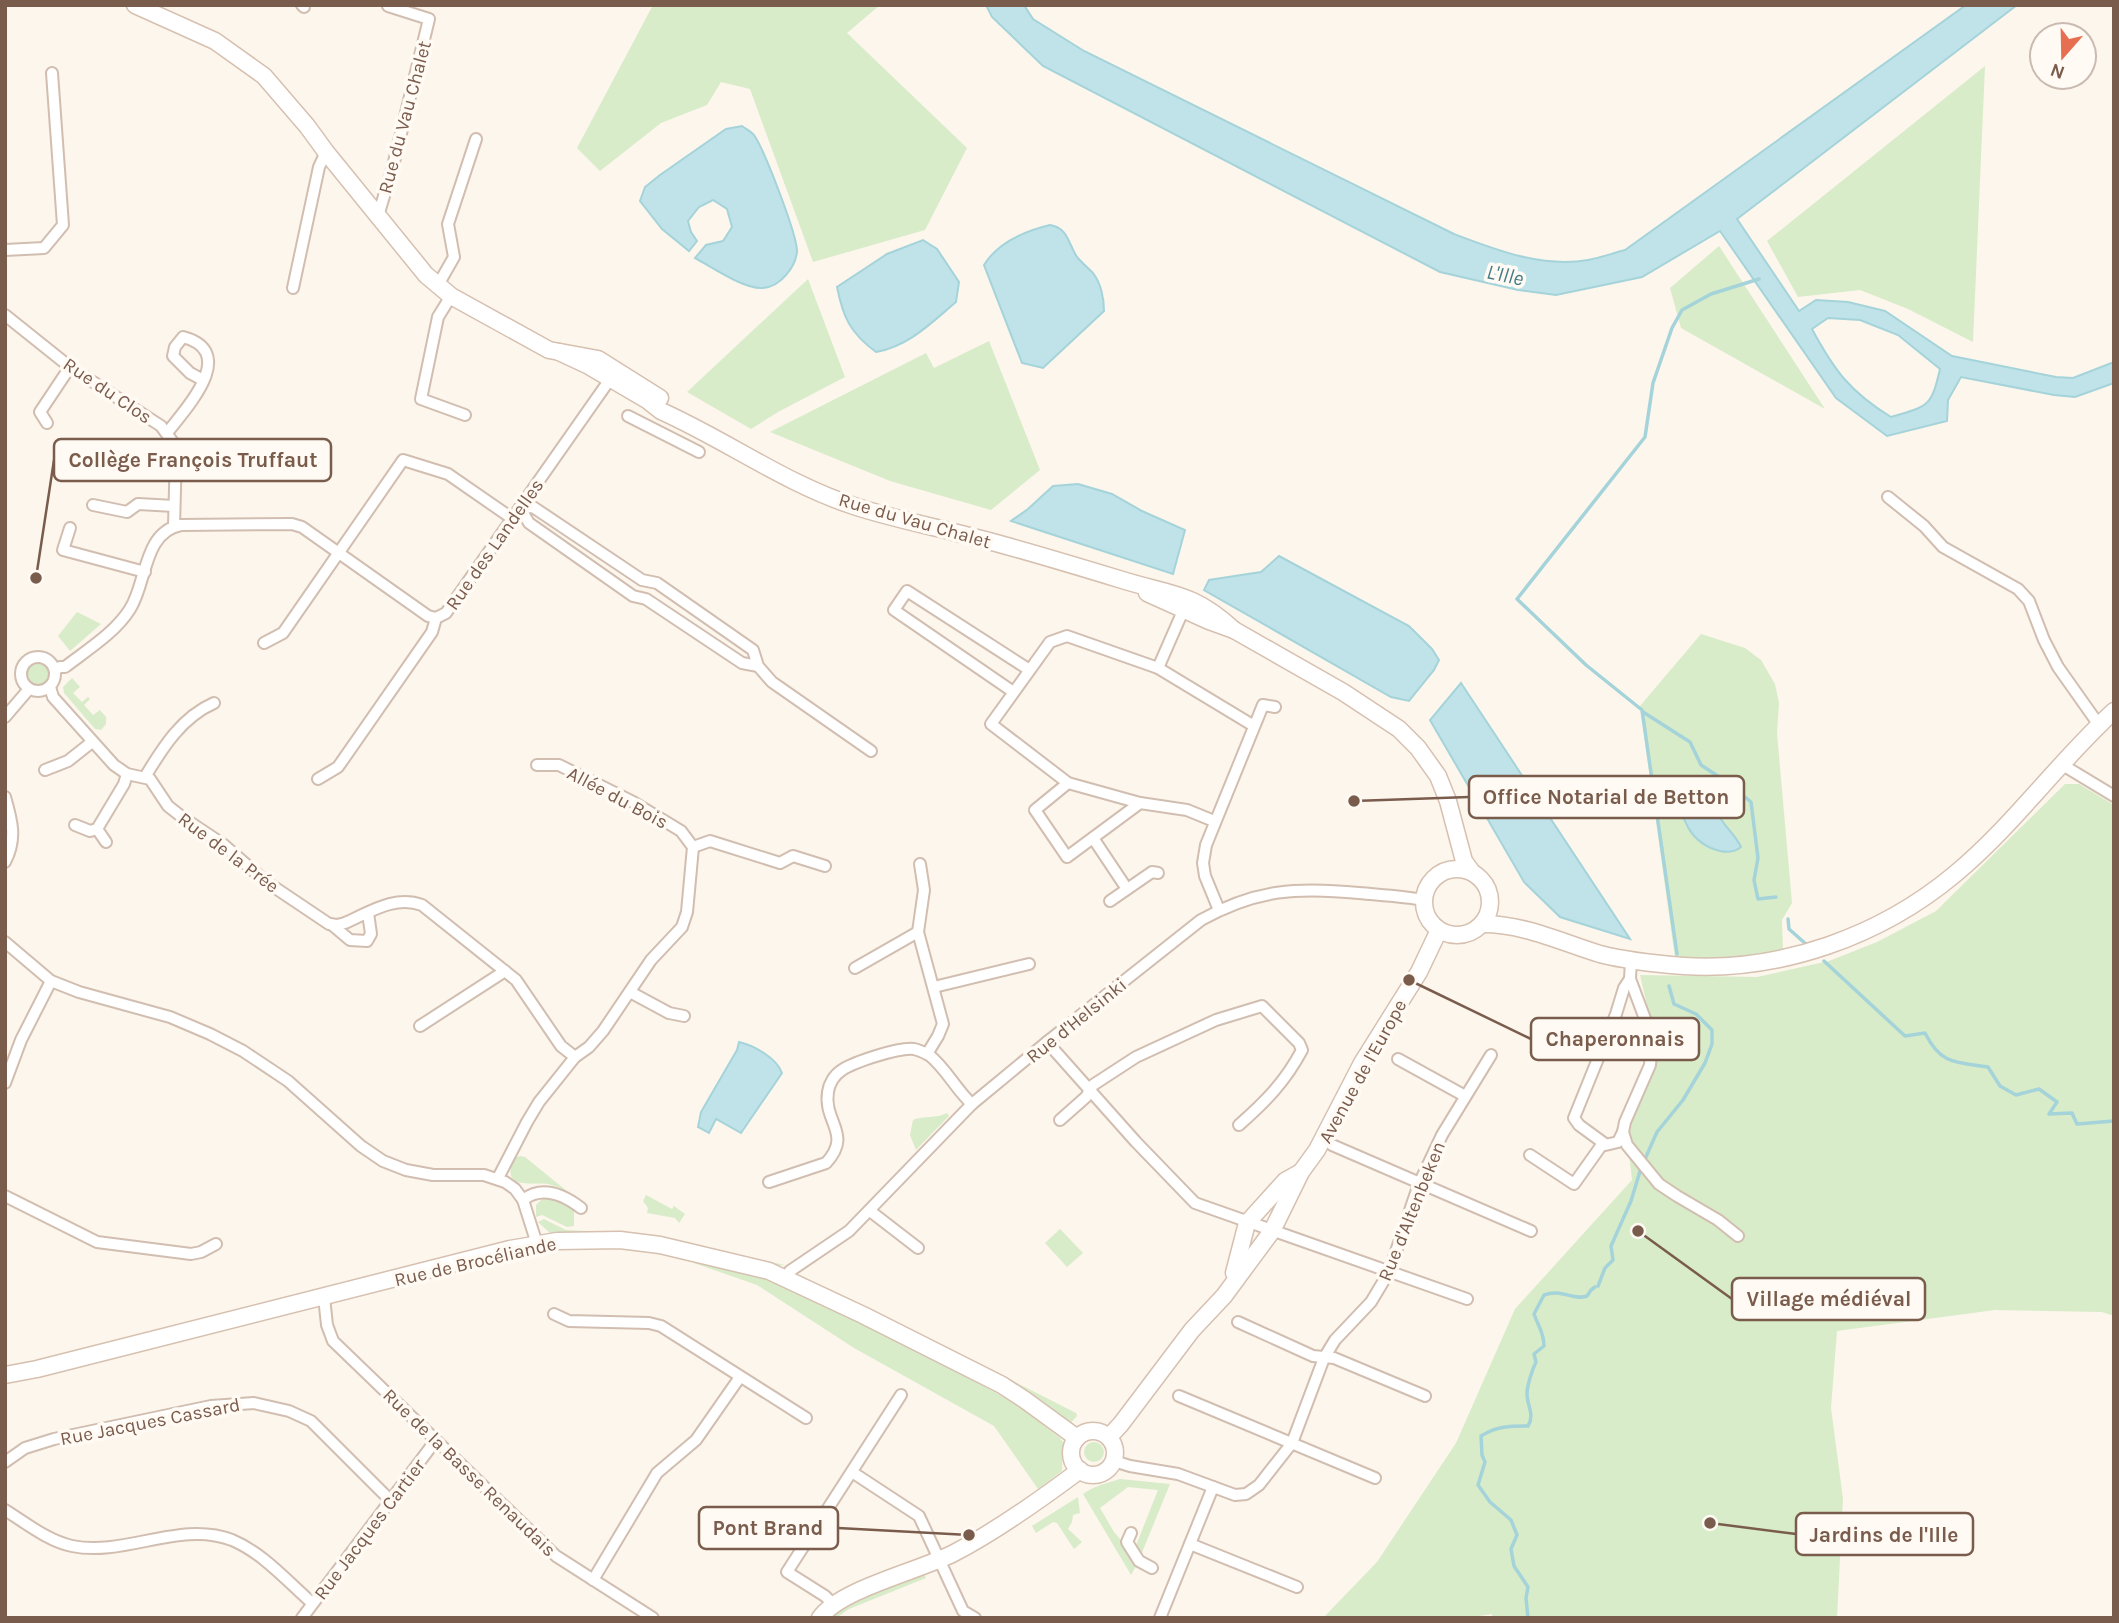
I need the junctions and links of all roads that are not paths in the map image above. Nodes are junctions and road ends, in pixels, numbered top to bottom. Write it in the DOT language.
graph roads {
  1 [pos="140,6"];
  2 [pos="388,6"];
  3 [pos="52,73"];
  4 [pos="476,139"];
  5 [pos="326,152"];
  6 [pos="378,216"];
  7 [pos="5,250"];
  8 [pos="438,285"];
  9 [pos="293,289"];
  10 [pos="451,296"];
  11 [pos="5,315"];
  12 [pos="70,367"];
  13 [pos="613,375"];
  14 [pos="202,380"];
  15 [pos="465,415"];
  16 [pos="628,416"];
  17 [pos="678,419"];
  18 [pos="47,424"];
  19 [pos="167,433"];
  20 [pos="671,438"];
  21 [pos="699,452"];
  22 [pos="1888,497"];
  23 [pos="93,505"];
  24 [pos="174,506"];
  25 [pos="520,508"];
  26 [pos="513,519"];
  27 [pos="174,526"];
  28 [pos="69,528"];
  29 [pos="337,552"];
  30 [pos="145,572"];
  31 [pos="642,580"];
  32 [pos="633,596"];
  33 [pos="1186,604"];
  34 [pos="436,618"];
  35 [pos="264,643"];
  36 [pos="758,666"];
  37 [pos="1158,668"];
  38 [pos="1028,669"];
  39 [pos="55,670"];
  40 [pos="50,687"];
  41 [pos="29,689"];
  42 [pos="1012,691"];
  43 [pos="214,703"];
  44 [pos="1275,707"];
  45 [pos="2114,711"];
  46 [pos="5,717"];
  47 [pos="2099,725"];
  48 [pos="1254,726"];
  49 [pos="92,742"];
  50 [pos="871,751"];
  51 [pos="2061,764"];
  52 [pos="537,765"];
  53 [pos="45,770"];
  54 [pos="127,774"];
  55 [pos="145,777"];
  56 [pos="318,779"];
  57 [pos="1068,783"];
  58 [pos="2114,796"];
  59 [pos="5,797"];
  60 [pos="1140,803"];
  61 [pos="1214,821"];
  62 [pos="75,825"];
  63 [pos="97,829"];
  64 [pos="1457,832"];
  65 [pos="1093,838"];
  66 [pos="106,842"];
  67 [pos="693,847"];
  68 [pos="5,862"];
  69 [pos="920,864"];
  70 [pos="825,866"];
  71 [pos="1446,870"];
  72 [pos="1472,872"];
  73 [pos="1158,873"];
  74 [pos="1127,889"];
  75 [pos="1424,900"];
  76 [pos="1110,901"];
  77 [pos="1491,905"];
  78 [pos="1219,910"];
  79 [pos="368,913"];
  80 [pos="1483,924"];
  81 [pos="331,925"];
  82 [pos="1523,928"];
  83 [pos="1439,930"];
  84 [pos="918,932"];
  85 [pos="5,942"];
  86 [pos="1631,960"];
  87 [pos="1029,964"];
  88 [pos="855,968"];
  89 [pos="505,971"];
  90 [pos="1630,979"];
  91 [pos="51,981"];
  92 [pos="934,987"];
  93 [pos="630,992"];
  94 [pos="684,1016"];
  95 [pos="420,1026"];
  96 [pos="1047,1042"];
  97 [pos="927,1054"];
  98 [pos="1491,1055"];
  99 [pos="575,1057"];
  100 [pos="1398,1059"];
  101 [pos="5,1083"];
  102 [pos="1089,1090"];
  103 [pos="1465,1096"];
  104 [pos="972,1104"];
  105 [pos="1060,1121"];
  106 [pos="1240,1125"];
  107 [pos="1623,1132"];
  108 [pos="1605,1144"];
  109 [pos="1332,1145"];
  110 [pos="1530,1155"];
  111 [pos="1301,1172"];
  112 [pos="498,1178"];
  113 [pos="769,1182"];
  114 [pos="1419,1184"];
  115 [pos="5,1196"];
  116 [pos="523,1200"];
  117 [pos="581,1208"];
  118 [pos="870,1211"];
  119 [pos="1247,1223"];
  120 [pos="1272,1231"];
  121 [pos="1531,1231"];
  122 [pos="1738,1236"];
  123 [pos="216,1244"];
  124 [pos="537,1244"];
  125 [pos="918,1248"];
  126 [pos="1389,1272"];
  127 [pos="786,1277"];
  128 [pos="1232,1282"];
  129 [pos="324,1297"];
  130 [pos="1467,1299"];
  131 [pos="554,1314"];
  132 [pos="1238,1322"];
  133 [pos="1324,1358"];
  134 [pos="5,1374"];
  135 [pos="740,1377"];
  136 [pos="901,1395"];
  137 [pos="1179,1395"];
  138 [pos="1425,1396"];
  139 [pos="806,1418"];
  140 [pos="1109,1437"];
  141 [pos="1077,1438"];
  142 [pos="436,1440"];
  143 [pos="1292,1443"];
  144 [pos="1114,1461"];
  145 [pos="5,1462"];
  146 [pos="1080,1470"];
  147 [pos="852,1472"];
  148 [pos="1376,1478"];
  149 [pos="1213,1487"];
  150 [pos="391,1501"];
  151 [pos="5,1510"];
  152 [pos="1131,1533"];
  153 [pos="1190,1544"];
  154 [pos="940,1560"];
  155 [pos="1152,1568"];
  156 [pos="593,1580"];
  157 [pos="1297,1587"];
  158 [pos="312,1604"];
  159 [pos="832,1604"];
  160 [pos="302,1618"];
  161 [pos="653,1618"];
  162 [pos="820,1618"];
  163 [pos="975,1618"];
  164 [pos="1160,1618"];
  1 -- 5 [label="street, Rue du Vau Chalet"];
  2 -- 6 [label="street, Rue du Vau Chalet"];
  3 -- 7 [label="street"];
  4 -- 8 [label="street"];
  5 -- 6 [label="street, Rue du Vau Chalet"];
  5 -- 9 [label="street"];
  6 -- 8 [label="street, Rue du Vau Chalet"];
  8 -- 10 [label="street, Rue du Vau Chalet"];
  10 -- 13 [label="street, Rue du Vau Chalet"];
  10 -- 15 [label="street"];
  11 -- 12 [label="street, Rue du Clos"];
  12 -- 18 [label="street"];
  12 -- 19 [label="street, Rue du Clos"];
  13 -- 17 [label="street, Rue du Vau Chalet"];
  13 -- 25 [label="street, Rue des Landelles"];
  14 -- 19 [label="street"];
  16 -- 20 [label="street"];
  17 -- 20 [label="street"];
  17 -- 33 [label="street, Rue du Vau Chalet"];
  19 -- 24 [label="street, Rue du Clos"];
  20 -- 21 [label="street"];
  22 -- 47 [label="street"];
  23 -- 24 [label="street"];
  24 -- 27 [label="street, Rue du Clos"];
  25 -- 26 [label="street, Rue des Landelles"];
  25 -- 31 [label="street"];
  25 -- 32 [label="street"];
  26 -- 29 [label="street"];
  26 -- 34 [label="street, Rue des Landelles"];
  27 -- 29 [label="street"];
  27 -- 30 [label="street"];
  28 -- 30 [label="street"];
  29 -- 34 [label="street"];
  29 -- 35 [label="street"];
  30 -- 39 [label="street"];
  31 -- 32 [label="street"];
  31 -- 36 [label="street"];
  32 -- 36 [label="street"];
  33 -- 37 [label="street"];
  33 -- 64 [label="street, Rue du Vau Chalet"];
  34 -- 56 [label="street, Rue des Landelles"];
  36 -- 50 [label="street"];
  37 -- 38 [label="street"];
  37 -- 48 [label="street"];
  38 -- 42 [label="street"];
  38 -- 42 [label="street"];
  39 -- 40 [label="street"];
  39 -- 41 [label="street"];
  40 -- 41 [label="street"];
  40 -- 49 [label="street"];
  41 -- 46 [label="street"];
  42 -- 57 [label="street"];
  43 -- 55 [label="street"];
  44 -- 48 [label="street"];
  45 -- 47 [label="street"];
  47 -- 51 [label="street"];
  48 -- 61 [label="street"];
  49 -- 53 [label="street"];
  49 -- 54 [label="street"];
  51 -- 58 [label="street"];
  51 -- 86 [label="street"];
  52 -- 67 [label="street, Allée du Bois"];
  54 -- 55 [label="street"];
  54 -- 63 [label="street"];
  55 -- 81 [label="street, Rue de la Prée"];
  57 -- 60 [label="street"];
  57 -- 65 [label="street"];
  59 -- 68 [label="street"];
  60 -- 61 [label="street"];
  60 -- 65 [label="street"];
  61 -- 78 [label="street"];
  62 -- 63 [label="street"];
  63 -- 66 [label="street"];
  64 -- 71 [label="street"];
  64 -- 72 [label="street, Rue du Vau Chalet"];
  65 -- 74 [label="street"];
  67 -- 70 [label="street"];
  67 -- 93 [label="street"];
  69 -- 84 [label="street"];
  71 -- 72 [label="street"];
  71 -- 75 [label="street"];
  72 -- 77 [label="street"];
  73 -- 74 [label="street"];
  74 -- 76 [label="street"];
  75 -- 78 [label="street, Rue d'Helsinki"];
  75 -- 83 [label="street"];
  77 -- 80 [label="street"];
  77 -- 82 [label="street"];
  78 -- 96 [label="street, Rue d'Helsinki"];
  79 -- 81 [label="street"];
  79 -- 81 [label="street, Rue de la Prée"];
  79 -- 89 [label="street"];
  80 -- 82 [label="street"];
  80 -- 83 [label="street"];
  82 -- 86 [label="street"];
  83 -- 111 [label="street, Avenue de l'Europe"];
  84 -- 88 [label="street"];
  84 -- 92 [label="street"];
  85 -- 91 [label="street"];
  86 -- 90 [label="street"];
  87 -- 92 [label="street"];
  89 -- 95 [label="street"];
  89 -- 99 [label="street"];
  90 -- 107 [label="street"];
  90 -- 108 [label="street"];
  91 -- 101 [label="street"];
  91 -- 112 [label="street"];
  92 -- 97 [label="street"];
  93 -- 94 [label="street"];
  93 -- 99 [label="street"];
  96 -- 102 [label="street"];
  96 -- 104 [label="street, Rue d'Helsinki"];
  97 -- 104 [label="street"];
  97 -- 113 [label="street"];
  98 -- 103 [label="street, Rue d'Altenbeken"];
  99 -- 112 [label="street"];
  100 -- 103 [label="street"];
  102 -- 105 [label="street"];
  102 -- 106 [label="street"];
  102 -- 119 [label="street"];
  103 -- 114 [label="street, Rue d'Altenbeken"];
  104 -- 118 [label="street, Rue d'Helsinki"];
  107 -- 108 [label="street"];
  107 -- 122 [label="street"];
  108 -- 110 [label="street"];
  109 -- 114 [label="street"];
  111 -- 119 [label="street, Avenue de l'Europe"];
  111 -- 120 [label="street, Avenue de l'Europe"];
  112 -- 116 [label="street"];
  114 -- 121 [label="street"];
  114 -- 126 [label="street, Rue d'Altenbeken"];
  115 -- 123 [label="street"];
  116 -- 117 [label="street"];
  116 -- 124 [label="street"];
  118 -- 125 [label="street"];
  118 -- 127 [label="street, Rue d'Helsinki"];
  119 -- 120 [label="street"];
  119 -- 128 [label="street, Avenue de l'Europe"];
  120 -- 126 [label="street"];
  120 -- 128 [label="street, Avenue de l'Europe"];
  124 -- 127 [label="street, Rue de Brocéliande"];
  124 -- 129 [label="street, Rue de Brocéliande"];
  126 -- 130 [label="street"];
  126 -- 133 [label="street, Rue d'Altenbeken"];
  127 -- 141 [label="street, Rue de Brocéliande"];
  128 -- 140 [label="street, Avenue de l'Europe"];
  129 -- 134 [label="street, Rue de Brocéliande"];
  129 -- 142 [label="street, Rue de la Basse Renaudais"];
  131 -- 135 [label="street"];
  132 -- 133 [label="street"];
  133 -- 138 [label="street"];
  133 -- 143 [label="street, Rue d'Altenbeken"];
  135 -- 139 [label="street"];
  135 -- 156 [label="street"];
  136 -- 147 [label="street"];
  137 -- 143 [label="street"];
  140 -- 141 [label="street"];
  140 -- 144 [label="street"];
  141 -- 146 [label="street"];
  142 -- 150 [label="street, Rue Jacques Cartier"];
  142 -- 156 [label="street, Rue de la Basse Renaudais"];
  143 -- 148 [label="street"];
  143 -- 149 [label="street, Rue d'Altenbeken"];
  144 -- 146 [label="street"];
  144 -- 149 [label="street, Rue d'Altenbeken"];
  145 -- 150 [label="street, Rue Jacques Cassard"];
  146 -- 154 [label="street"];
  147 -- 154 [label="street"];
  147 -- 159 [label="street"];
  149 -- 153 [label="street"];
  150 -- 158 [label="street, Rue Jacques Cartier"];
  151 -- 158 [label="street"];
  152 -- 155 [label="street"];
  153 -- 157 [label="street"];
  153 -- 164 [label="street"];
  154 -- 159 [label="street"];
  154 -- 163 [label="street"];
  156 -- 161 [label="street, Rue de la Basse Renaudais"];
  158 -- 160 [label="street, Rue Jacques Cartier"];
  159 -- 162 [label="street"];
}
